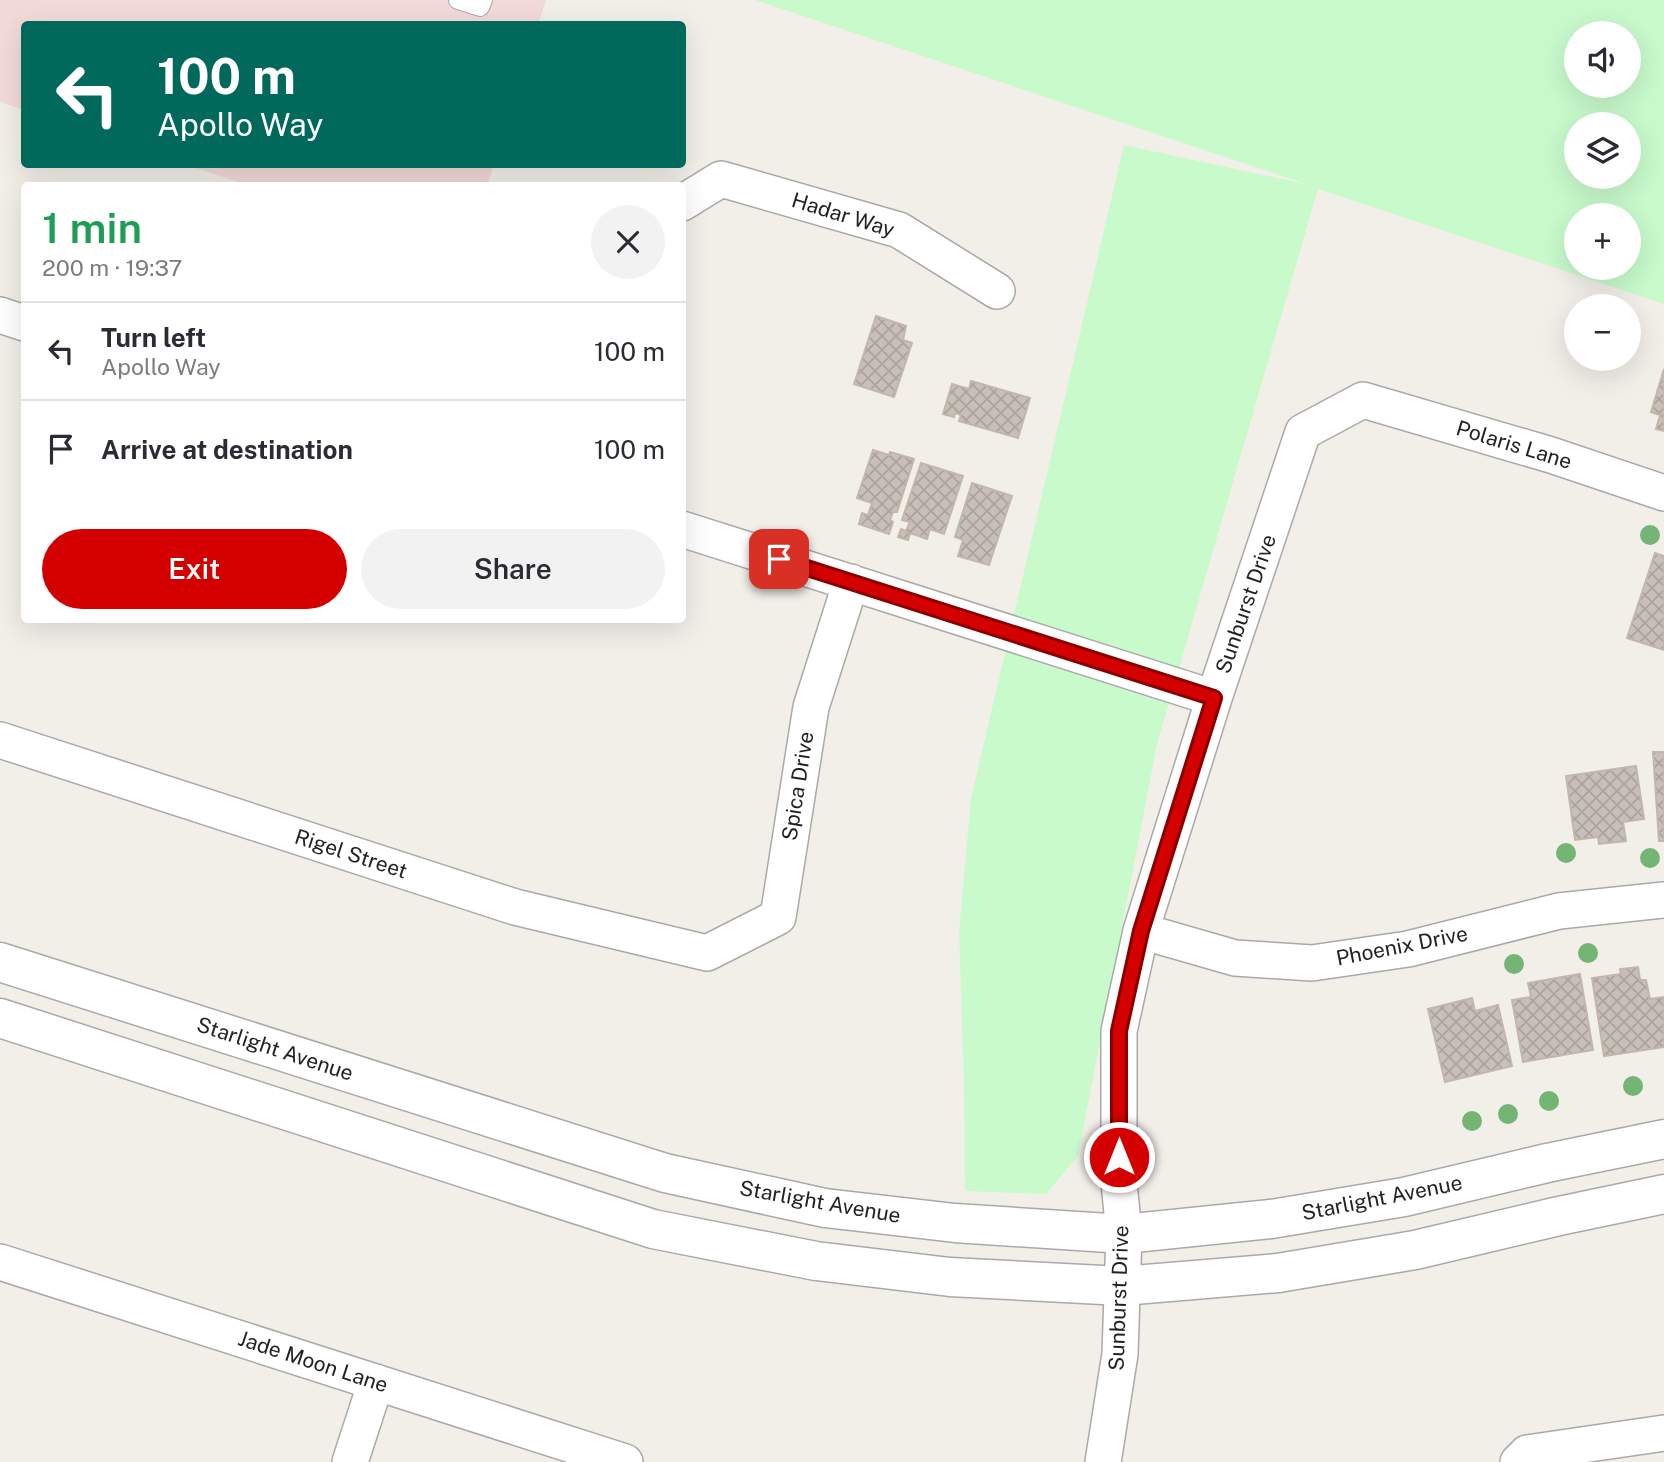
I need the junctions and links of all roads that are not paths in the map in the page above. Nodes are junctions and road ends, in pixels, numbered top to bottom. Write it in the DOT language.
graph roads {
  1 [pos="458,0"];
  2 [pos="483,0"];
  3 [pos="686,201"];
  4 [pos="997,291"];
  5 [pos="0,315"];
  6 [pos="21,322"];
  7 [pos="1363,400"];
  8 [pos="1664,493"];
  9 [pos="686,529"];
  10 [pos="851,582"];
  11 [pos="1214,698"];
  12 [pos="0,740"];
  13 [pos="1664,900"];
  14 [pos="1141,931"];
  15 [pos="707,953"];
  16 [pos="0,962"];
  17 [pos="0,1018"];
  18 [pos="1664,1139"];
  19 [pos="1664,1194"];
  20 [pos="1124,1234"];
  21 [pos="0,1262"];
  22 [pos="1122,1286"];
  23 [pos="376,1382"];
  24 [pos="1664,1433"];
  25 [pos="350,1462"];
  26 [pos="625,1462"];
  27 [pos="1103,1462"];
  28 [pos="1518,1462"];
  1 -- 2 [label="lane"];
  3 -- 4 [label="street, Hadar Way"];
  5 -- 6 [label="street"];
  7 -- 8 [label="street, Polaris Lane"];
  7 -- 11 [label="street, Sunburst Drive"];
  9 -- 10 [label="street"];
  10 -- 11 [label="street"];
  10 -- 15 [label="street, Spica Drive"];
  11 -- 14 [label="street, Sunburst Drive"];
  12 -- 15 [label="street, Rigel Street"];
  13 -- 14 [label="street, Phoenix Drive"];
  14 -- 20 [label="street, Sunburst Drive"];
  16 -- 20 [label="street, Starlight Avenue"];
  17 -- 22 [label="street"];
  18 -- 20 [label="street, Starlight Avenue"];
  19 -- 22 [label="street"];
  20 -- 22 [label="street, Sunburst Drive"];
  21 -- 23 [label="street, Jade Moon Lane"];
  22 -- 27 [label="street, Sunburst Drive"];
  23 -- 25 [label="street"];
  23 -- 26 [label="street, Jade Moon Lane"];
  24 -- 28 [label="street"];
}
